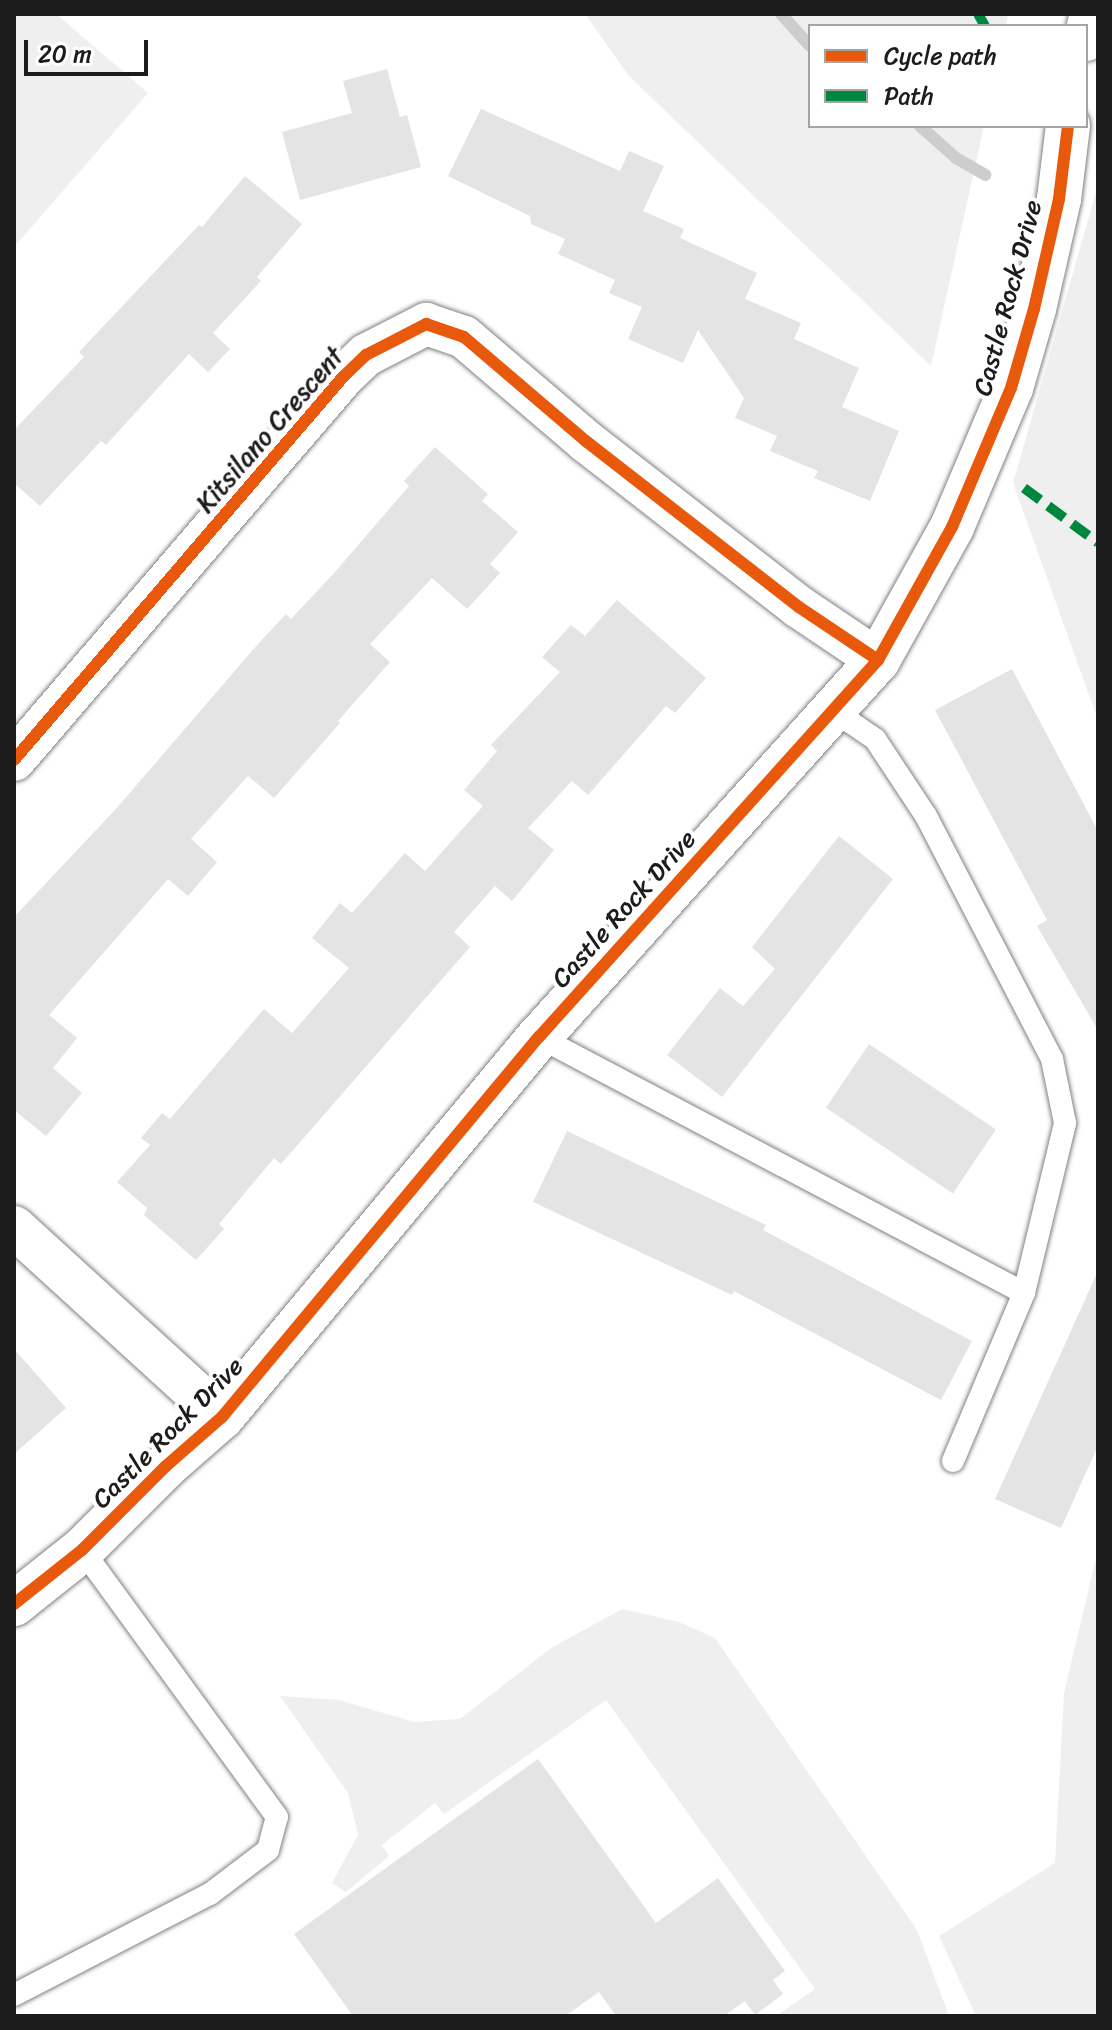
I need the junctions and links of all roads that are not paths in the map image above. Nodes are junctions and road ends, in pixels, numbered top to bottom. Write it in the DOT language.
graph roads {
  1 [pos="1068,128"];
  2 [pos="878,660"];
  3 [pos="834,711"];
  4 [pos="14,760"];
  5 [pos="539,1037"];
  6 [pos="14,1227"];
  7 [pos="1024,1293"];
  8 [pos="222,1417"];
  9 [pos="953,1461"];
  10 [pos="82,1550"];
  11 [pos="14,1604"];
  12 [pos="14,1995"];
  1 -- 2 [label="street, Castle Rock Drive"];
  2 -- 3 [label="street, Castle Rock Drive"];
  2 -- 4 [label="street, Kitsilano Crescent"];
  3 -- 5 [label="street, Castle Rock Drive"];
  3 -- 7 [label="lane"];
  5 -- 7 [label="lane"];
  5 -- 8 [label="street, Castle Rock Drive"];
  6 -- 8 [label="street"];
  7 -- 9 [label="lane"];
  8 -- 10 [label="street, Castle Rock Drive"];
  10 -- 11 [label="street, Castle Rock Drive"];
  10 -- 12 [label="lane"];
}
